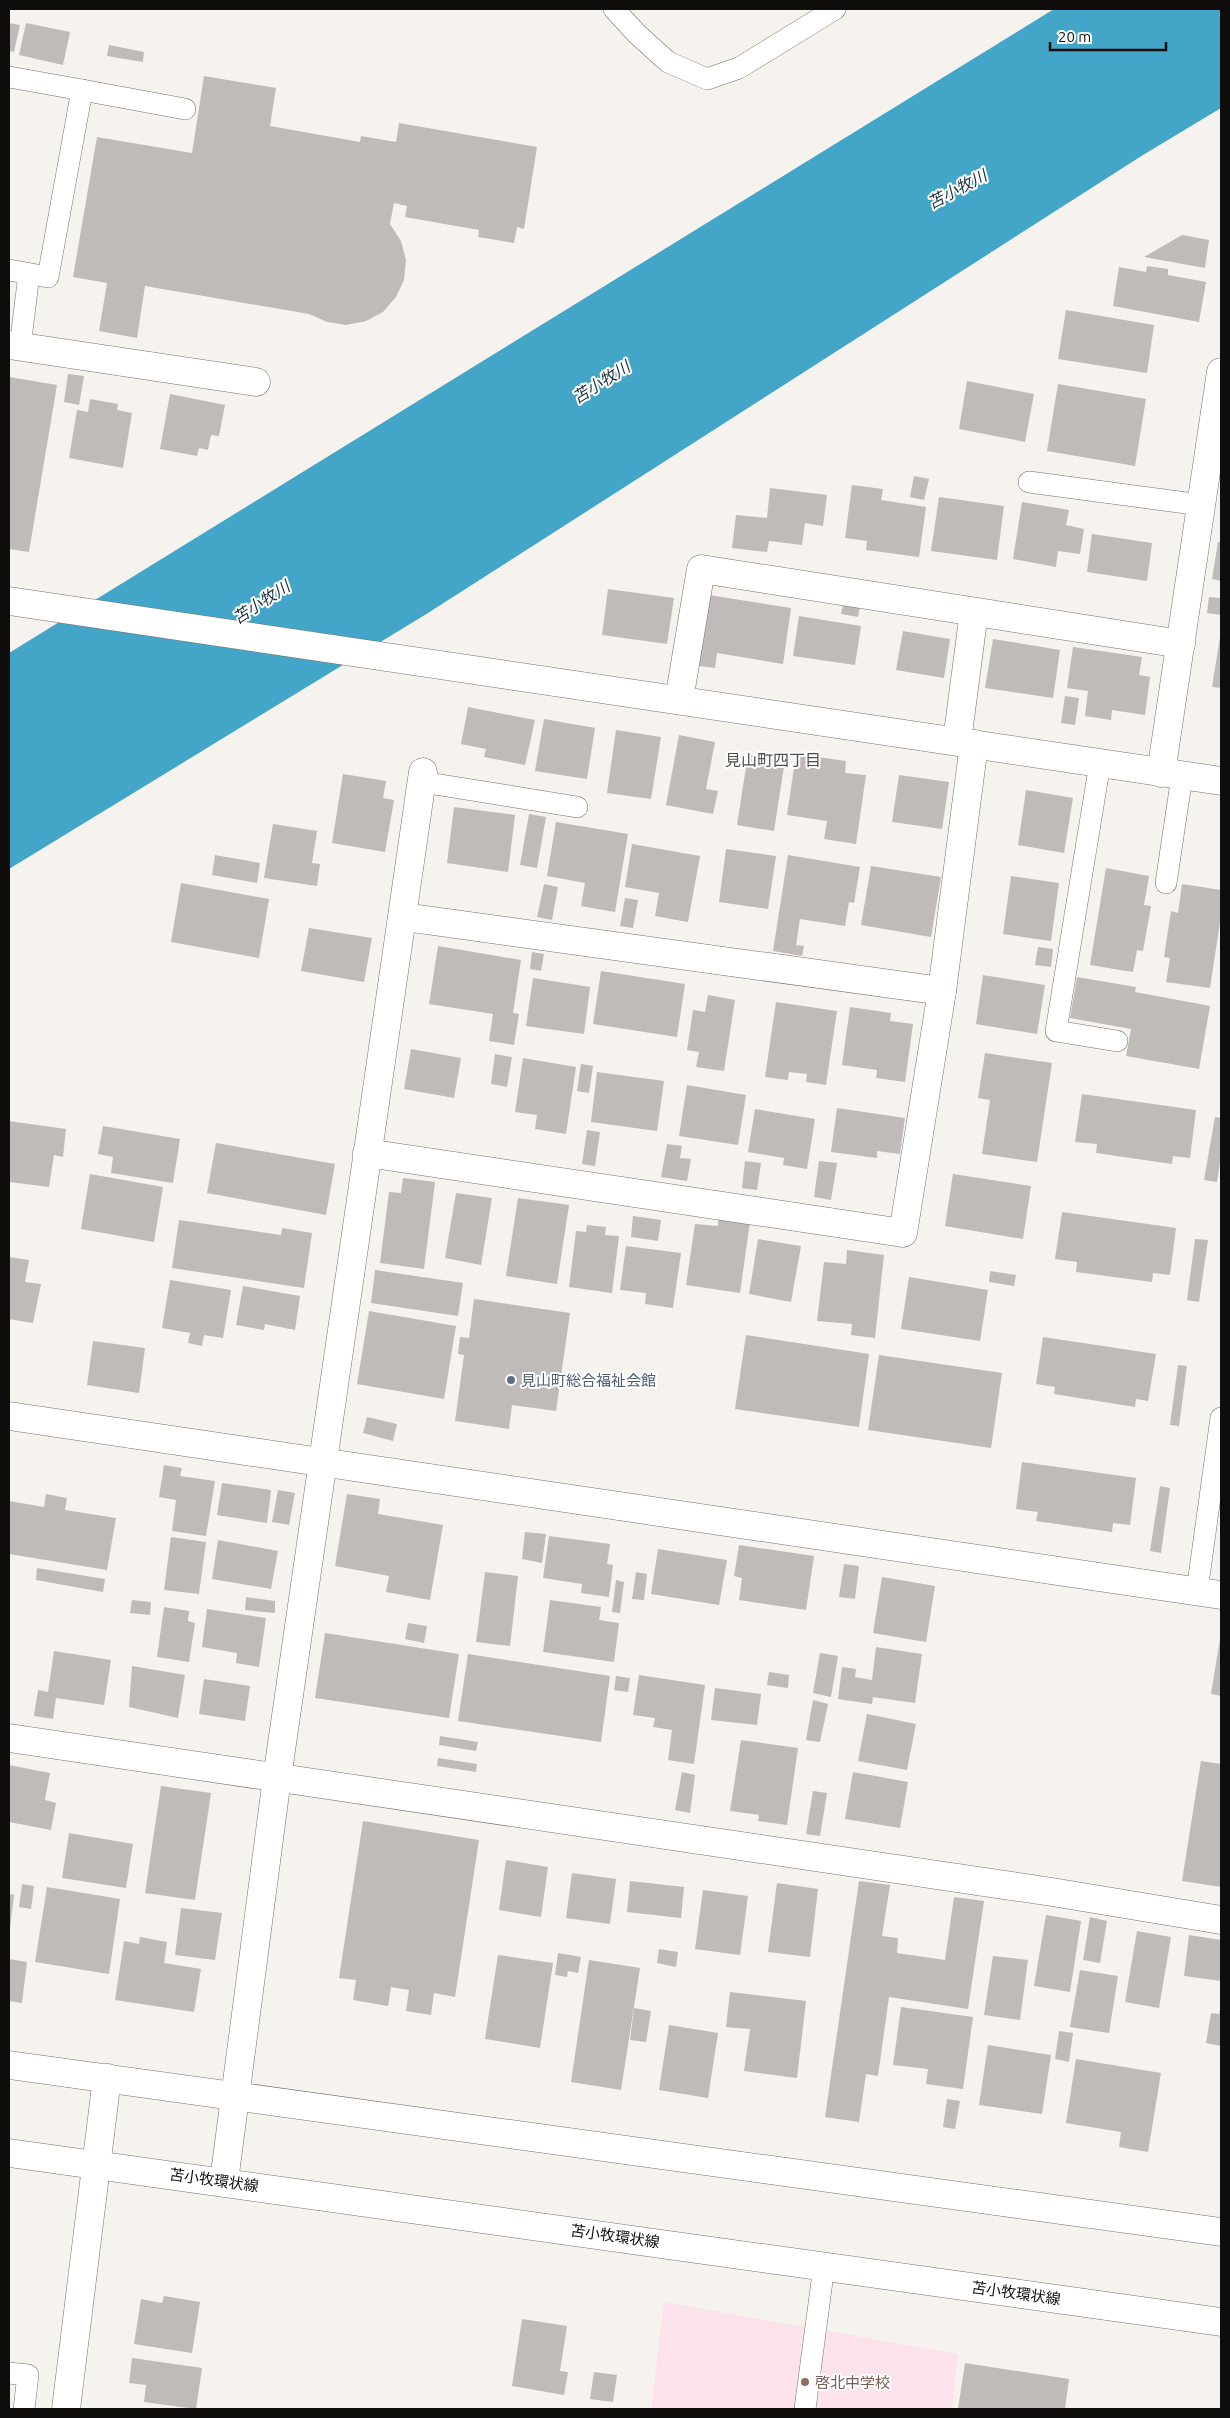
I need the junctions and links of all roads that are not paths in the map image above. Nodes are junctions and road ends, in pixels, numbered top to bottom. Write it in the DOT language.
graph roads {
  1 [pos="614,9"];
  2 [pos="835,9"];
  3 [pos="9,77"];
  4 [pos="82,90"];
  5 [pos="185,109"];
  6 [pos="19,272"];
  7 [pos="14,346"];
  8 [pos="1221,372"];
  9 [pos="256,382"];
  10 [pos="1029,482"];
  11 [pos="1201,505"];
  12 [pos="9,601"];
  13 [pos="974,612"];
  14 [pos="1181,644"];
  15 [pos="678,700"];
  16 [pos="966,742"];
  17 [pos="1100,763"];
  18 [pos="1172,774"];
  19 [pos="422,777"];
  20 [pos="1221,782"];
  21 [pos="577,807"];
  22 [pos="1166,884"];
  23 [pos="404,917"];
  24 [pos="942,991"];
  25 [pos="1117,1041"];
  26 [pos="367,1153"];
  27 [pos="9,1416"];
  28 [pos="1221,1418"];
  29 [pos="324,1462"];
  30 [pos="1209,1593"];
  31 [pos="9,1738"];
  32 [pos="277,1778"];
  33 [pos="1221,1920"];
  34 [pos="9,2065"];
  35 [pos="107,2078"];
  36 [pos="236,2098"];
  37 [pos="9,2153"];
  38 [pos="97,2165"];
  39 [pos="224,2181"];
  40 [pos="1221,2232"];
  41 [pos="824,2266"];
  42 [pos="1221,2322"];
  43 [pos="9,2372"];
  44 [pos="24,2409"];
  45 [pos="66,2409"];
  46 [pos="805,2409"];
  1 -- 2 [label="lane"];
  3 -- 4 [label="lane"];
  4 -- 5 [label="lane"];
  4 -- 6 [label="lane"];
  6 -- 7 [label="lane"];
  7 -- 9 [label="street"];
  8 -- 11 [label="street"];
  10 -- 11 [label="lane"];
  11 -- 14 [label="street"];
  12 -- 15 [label="street"];
  13 -- 14 [label="street"];
  13 -- 15 [label="street"];
  13 -- 16 [label="street"];
  14 -- 18 [label="street"];
  15 -- 16 [label="street"];
  16 -- 17 [label="street"];
  16 -- 24 [label="street"];
  17 -- 18 [label="street"];
  17 -- 25 [label="lane"];
  18 -- 20 [label="street"];
  18 -- 22 [label="lane"];
  19 -- 21 [label="lane"];
  19 -- 23 [label="street"];
  23 -- 24 [label="street"];
  23 -- 26 [label="street"];
  24 -- 26 [label="street"];
  26 -- 29 [label="street"];
  27 -- 29 [label="street"];
  28 -- 30 [label="lane"];
  29 -- 30 [label="street"];
  29 -- 32 [label="street"];
  31 -- 32 [label="street"];
  32 -- 33 [label="street"];
  32 -- 36 [label="street"];
  34 -- 35 [label="street"];
  35 -- 36 [label="street"];
  35 -- 38 [label="street"];
  36 -- 39 [label="street"];
  36 -- 40 [label="street"];
  37 -- 38 [label="street, 苫小牧環状線"];
  38 -- 39 [label="street, 苫小牧環状線"];
  38 -- 45 [label="street"];
  39 -- 41 [label="street, 苫小牧環状線"];
  41 -- 42 [label="street, 苫小牧環状線"];
  41 -- 46 [label="lane"];
  43 -- 44 [label="lane"];
}
